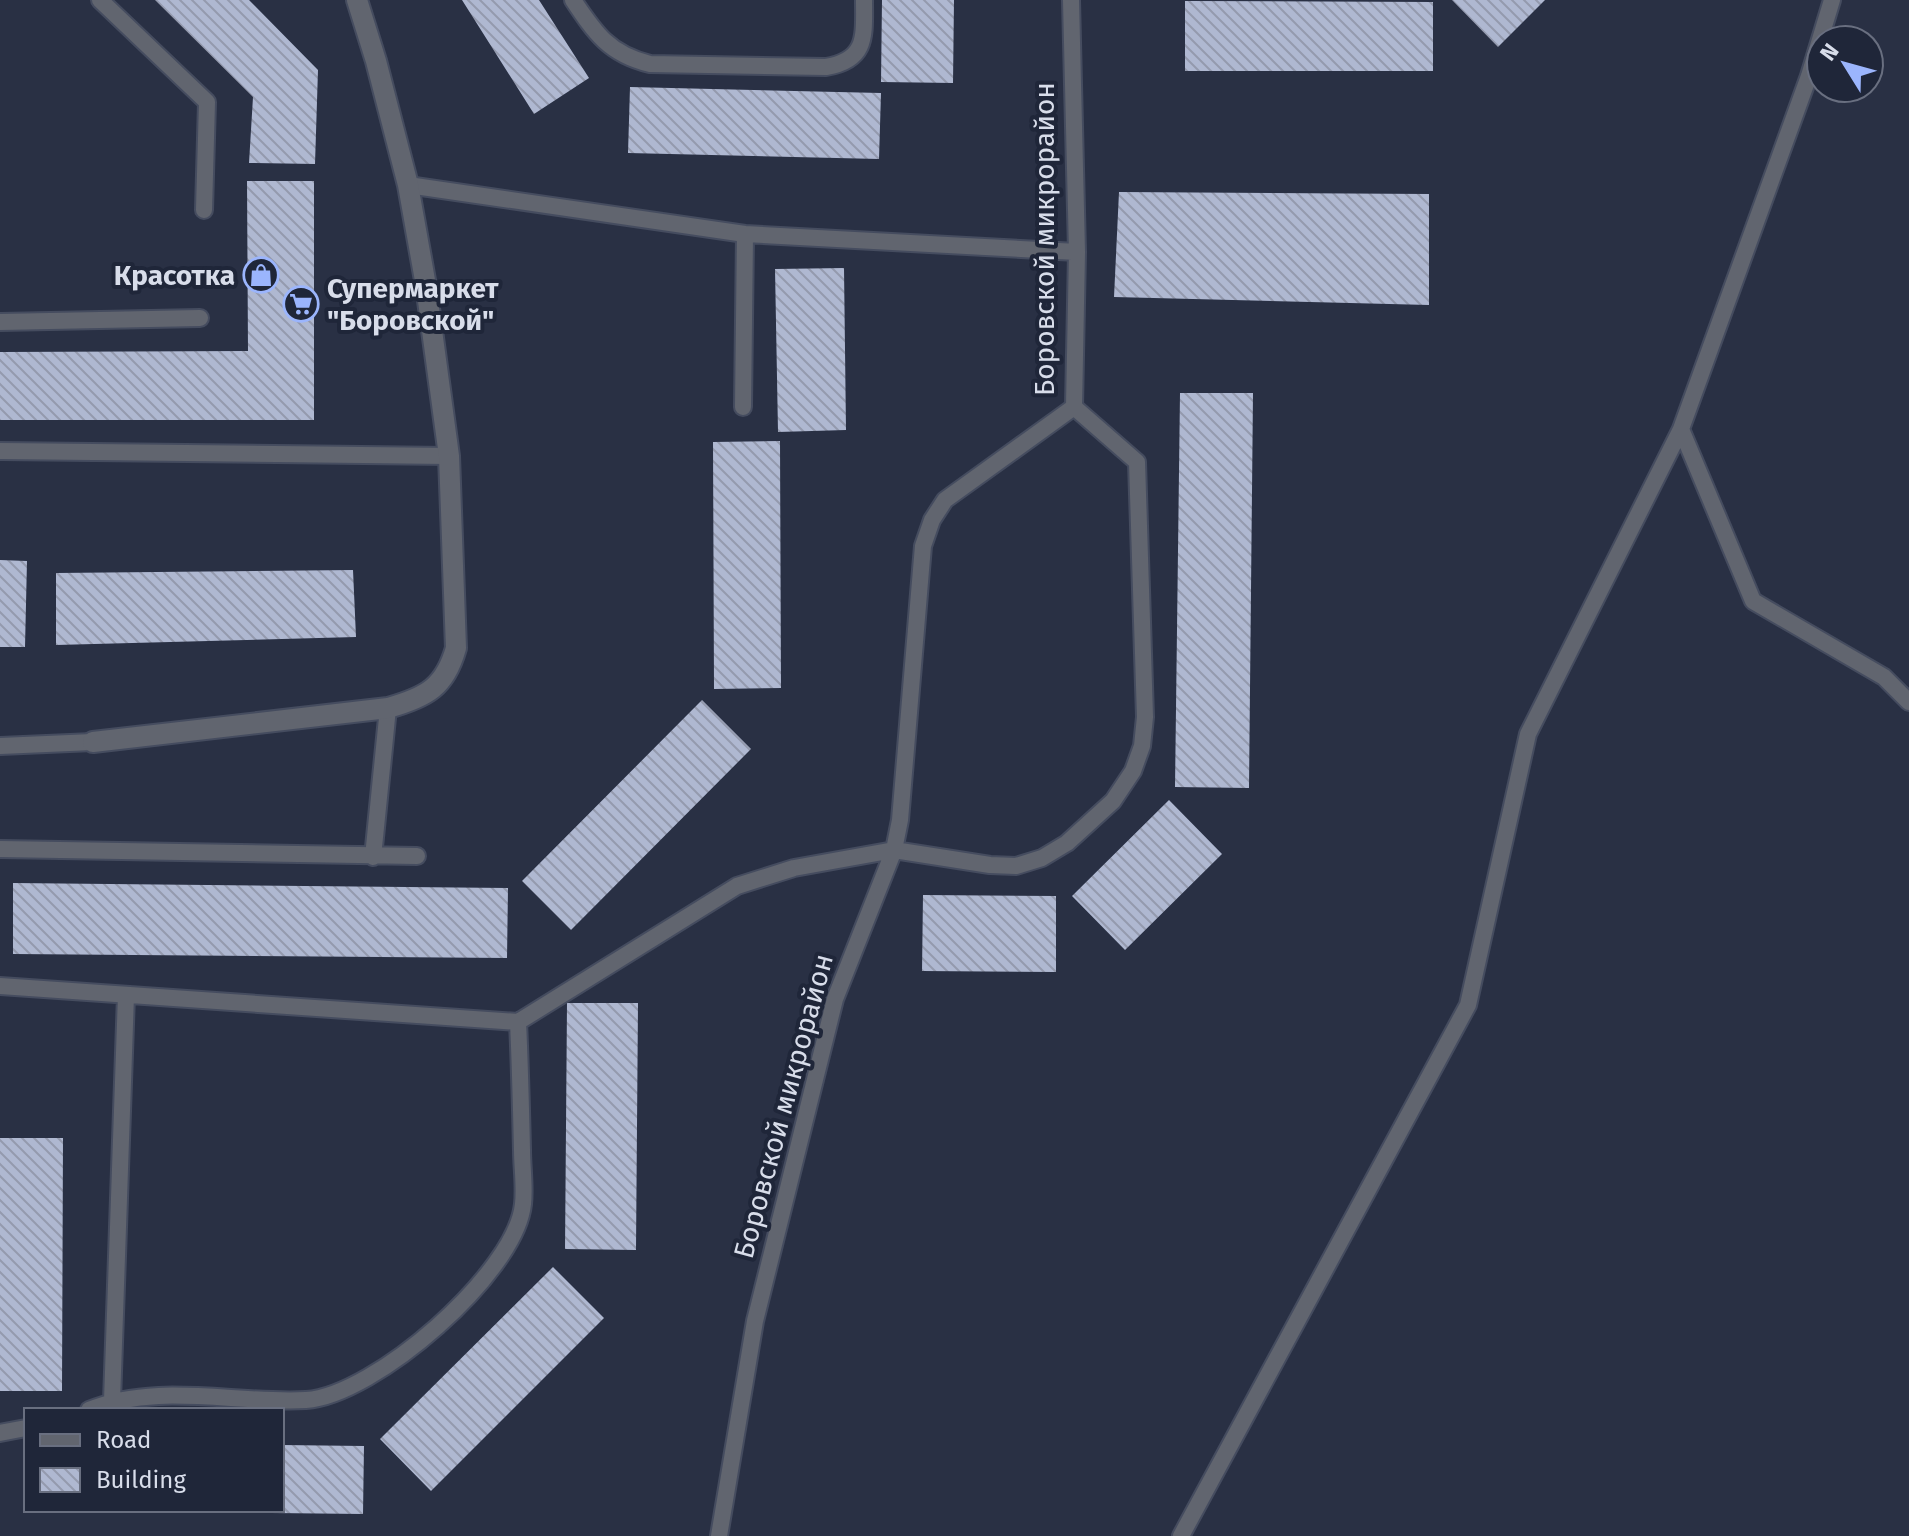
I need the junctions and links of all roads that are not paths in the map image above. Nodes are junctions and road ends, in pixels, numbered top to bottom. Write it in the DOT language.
graph roads {
  1 [pos="100,0"];
  2 [pos="357,0"];
  3 [pos="573,0"];
  4 [pos="864,0"];
  5 [pos="1071,0"];
  6 [pos="1832,0"];
  7 [pos="408,185"];
  8 [pos="204,210"];
  9 [pos="745,234"];
  10 [pos="1077,252"];
  11 [pos="200,318"];
  12 [pos="0,322"];
  13 [pos="743,407"];
  14 [pos="1074,407"];
  15 [pos="1681,429"];
  16 [pos="0,451"];
  17 [pos="449,456"];
  18 [pos="1909,702"];
  19 [pos="388,708"];
  20 [pos="93,742"];
  21 [pos="0,746"];
  22 [pos="0,849"];
  23 [pos="894,850"];
  24 [pos="417,856"];
  25 [pos="373,857"];
  26 [pos="0,986"];
  27 [pos="126,995"];
  28 [pos="518,1022"];
  29 [pos="112,1401"];
  30 [pos="94,1408"];
  31 [pos="24,1428"];
  32 [pos="0,1433"];
  33 [pos="719,1536"];
  34 [pos="1181,1536"];
  1 -- 8 [label="lane"];
  2 -- 7 [label="street"];
  3 -- 4 [label="lane"];
  5 -- 10 [label="lane, Боровской микрорайон"];
  6 -- 15 [label="lane"];
  7 -- 9 [label="lane"];
  7 -- 17 [label="street"];
  9 -- 10 [label="lane"];
  9 -- 13 [label="lane"];
  10 -- 14 [label="lane, Боровской микрорайон"];
  11 -- 12 [label="lane"];
  14 -- 23 [label="lane, Боровской микрорайон"];
  14 -- 23 [label="lane"];
  15 -- 18 [label="lane"];
  15 -- 34 [label="lane"];
  16 -- 17 [label="lane"];
  17 -- 19 [label="street"];
  19 -- 20 [label="street"];
  19 -- 25 [label="lane"];
  20 -- 21 [label="lane"];
  22 -- 25 [label="lane"];
  23 -- 28 [label="lane"];
  23 -- 33 [label="lane, Боровской микрорайон"];
  24 -- 25 [label="lane"];
  26 -- 27 [label="lane"];
  27 -- 28 [label="lane"];
  27 -- 29 [label="lane"];
  28 -- 29 [label="lane"];
  29 -- 30 [label="lane"];
  31 -- 32 [label="lane"];
}
